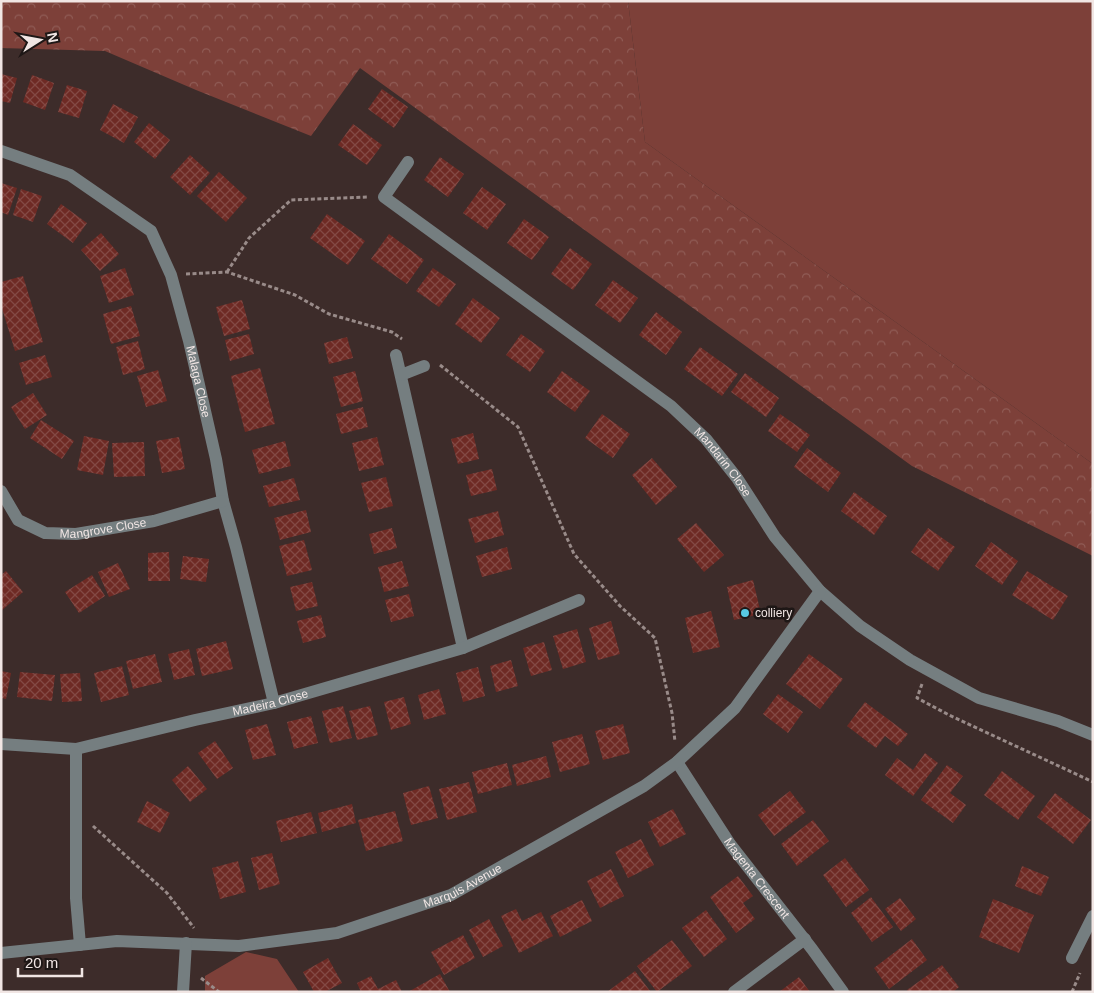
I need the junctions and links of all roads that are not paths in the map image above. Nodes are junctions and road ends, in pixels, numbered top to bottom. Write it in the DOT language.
graph roads {
  1 [pos="1,151"];
  2 [pos="408,162"];
  3 [pos="396,355"];
  4 [pos="429,364"];
  5 [pos="400,375"];
  6 [pos="1,492"];
  7 [pos="223,501"];
  8 [pos="820,592"];
  9 [pos="579,600"];
  10 [pos="463,648"];
  11 [pos="274,703"];
  12 [pos="1093,735"];
  13 [pos="1,744"];
  14 [pos="76,749"];
  15 [pos="677,762"];
  16 [pos="1093,916"];
  17 [pos="804,939"];
  18 [pos="186,943"];
  19 [pos="80,945"];
  20 [pos="1,953"];
  21 [pos="1072,958"];
  22 [pos="183,992"];
  23 [pos="734,992"];
  24 [pos="843,992"];
  1 -- 7 [label="street, Malaga Close"];
  2 -- 8 [label="street, Mandarin Close"];
  3 -- 5 [label="street"];
  4 -- 5 [label="street"];
  5 -- 10 [label="street"];
  6 -- 7 [label="street, Mangrove Close"];
  7 -- 11 [label="street, Malaga Close"];
  8 -- 12 [label="street, Mandarin Close"];
  8 -- 15 [label="street, Marquis Avenue"];
  9 -- 10 [label="street, Madeira Close"];
  10 -- 11 [label="street, Madeira Close"];
  11 -- 14 [label="street, Madeira Close"];
  13 -- 14 [label="street, Madeira Close"];
  14 -- 19 [label="street"];
  15 -- 17 [label="street, Magenta Crescent"];
  15 -- 18 [label="street, Marquis Avenue"];
  16 -- 21 [label="street"];
  17 -- 23 [label="street"];
  17 -- 24 [label="street, Magenta Crescent"];
  18 -- 19 [label="street, Marquis Avenue"];
  18 -- 22 [label="street"];
  19 -- 20 [label="street, Marquis Avenue"];
}
